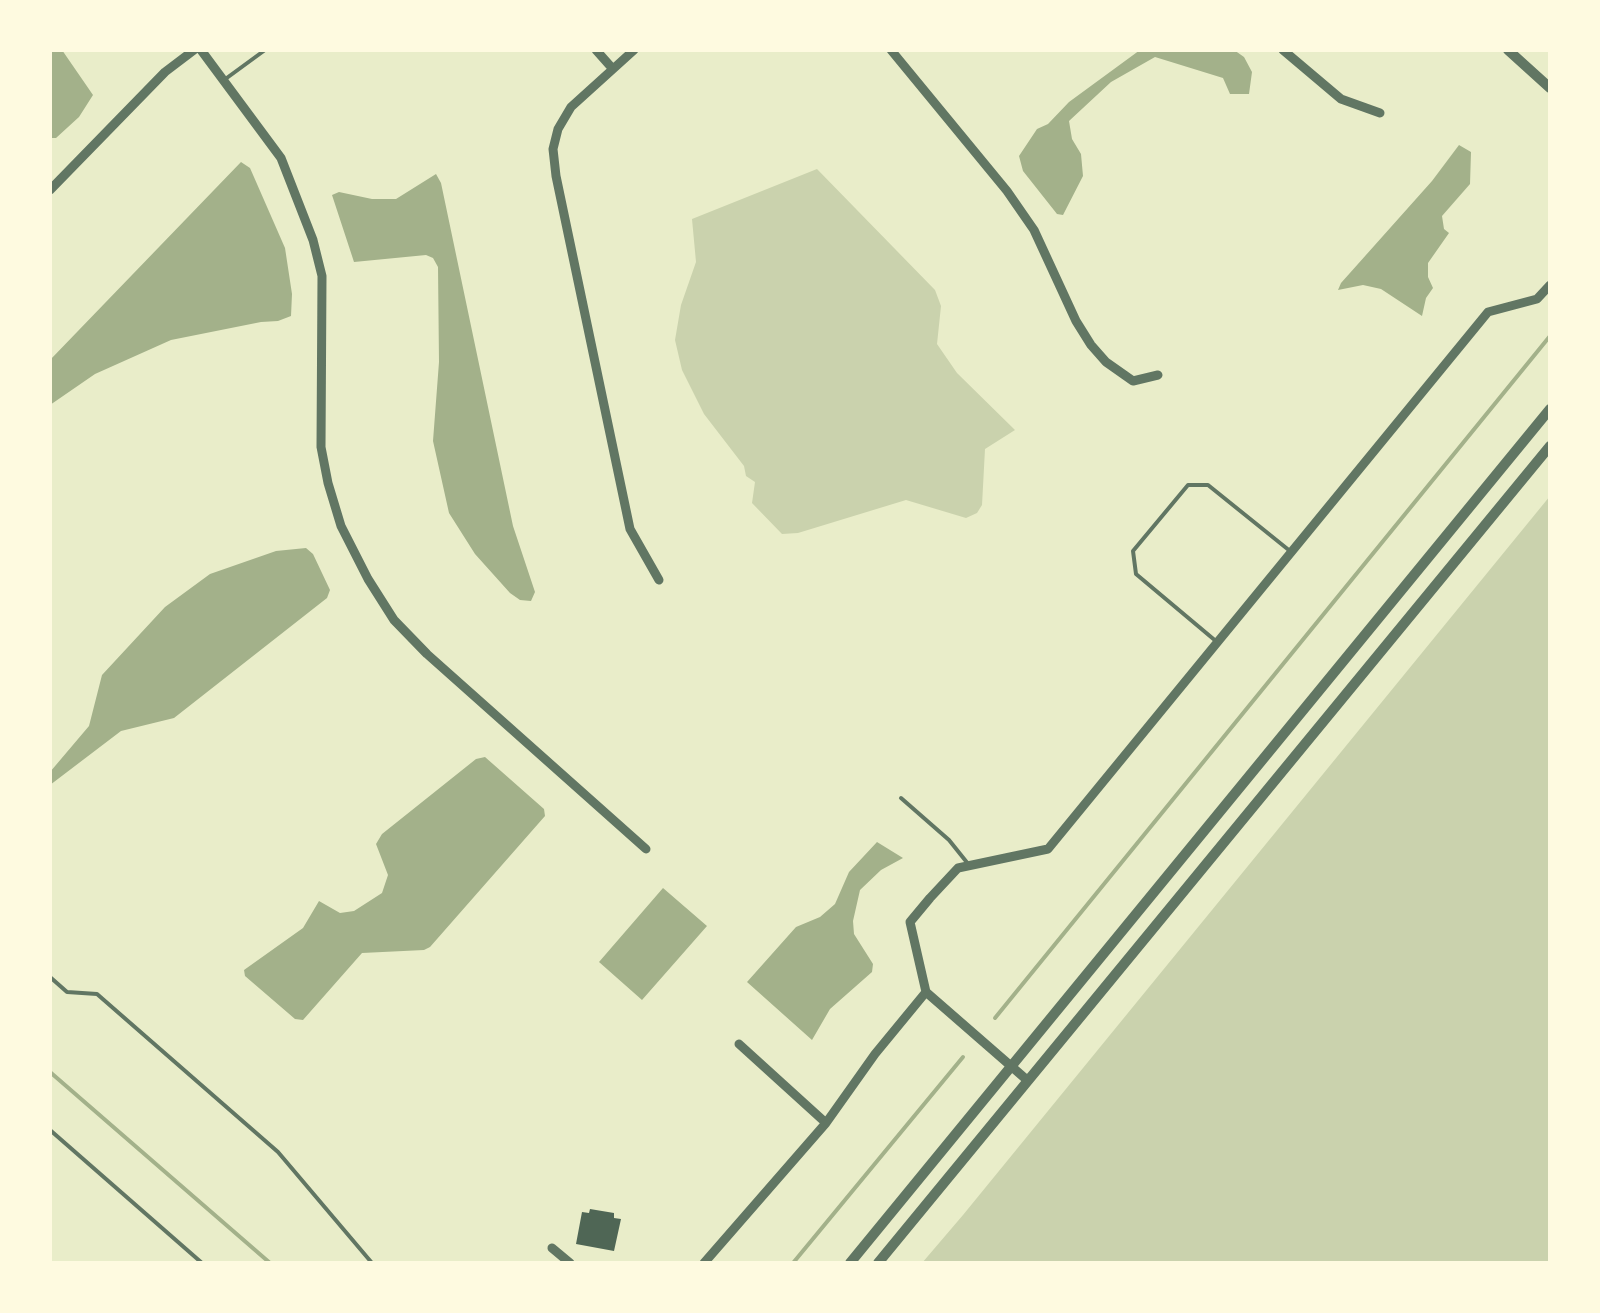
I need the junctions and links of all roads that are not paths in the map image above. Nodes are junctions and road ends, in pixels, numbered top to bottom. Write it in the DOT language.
graph roads {
  1 [pos="198,50"];
  2 [pos="266,50"];
  3 [pos="596,50"];
  4 [pos="634,50"];
  5 [pos="891,50"];
  6 [pos="1283,50"];
  7 [pos="1508,50"];
  8 [pos="612,68"];
  9 [pos="224,80"];
  10 [pos="1550,88"];
  11 [pos="1380,113"];
  12 [pos="50,190"];
  13 [pos="1550,286"];
  14 [pos="1158,376"];
  15 [pos="1550,410"];
  16 [pos="1550,446"];
  17 [pos="1291,552"];
  18 [pos="659,580"];
  19 [pos="1217,642"];
  20 [pos="901,798"];
  21 [pos="646,849"];
  22 [pos="969,865"];
  23 [pos="50,977"];
  24 [pos="926,992"];
  25 [pos="740,1044"];
  26 [pos="1011,1067"];
  27 [pos="1028,1080"];
  28 [pos="826,1123"];
  29 [pos="50,1130"];
  30 [pos="552,1248"];
  31 [pos="202,1263"];
  32 [pos="372,1263"];
  33 [pos="570,1263"];
  34 [pos="704,1263"];
  35 [pos="850,1263"];
  36 [pos="878,1263"];
  1 -- 9 [label="street"];
  1 -- 12 [label="street"];
  2 -- 9 [label="lane"];
  3 -- 8 [label="street"];
  4 -- 8 [label="street"];
  5 -- 14 [label="street"];
  6 -- 11 [label="street"];
  7 -- 10 [label="street"];
  8 -- 18 [label="street"];
  9 -- 21 [label="street"];
  13 -- 17 [label="street"];
  15 -- 26 [label="street"];
  16 -- 27 [label="street"];
  17 -- 19 [label="street"];
  17 -- 19 [label="lane"];
  19 -- 22 [label="street"];
  20 -- 22 [label="lane"];
  22 -- 24 [label="street"];
  23 -- 32 [label="lane"];
  24 -- 26 [label="street"];
  24 -- 28 [label="street"];
  25 -- 28 [label="street"];
  26 -- 27 [label="street"];
  26 -- 35 [label="street"];
  27 -- 36 [label="street"];
  28 -- 34 [label="street"];
  29 -- 31 [label="lane"];
  30 -- 33 [label="street"];
}
